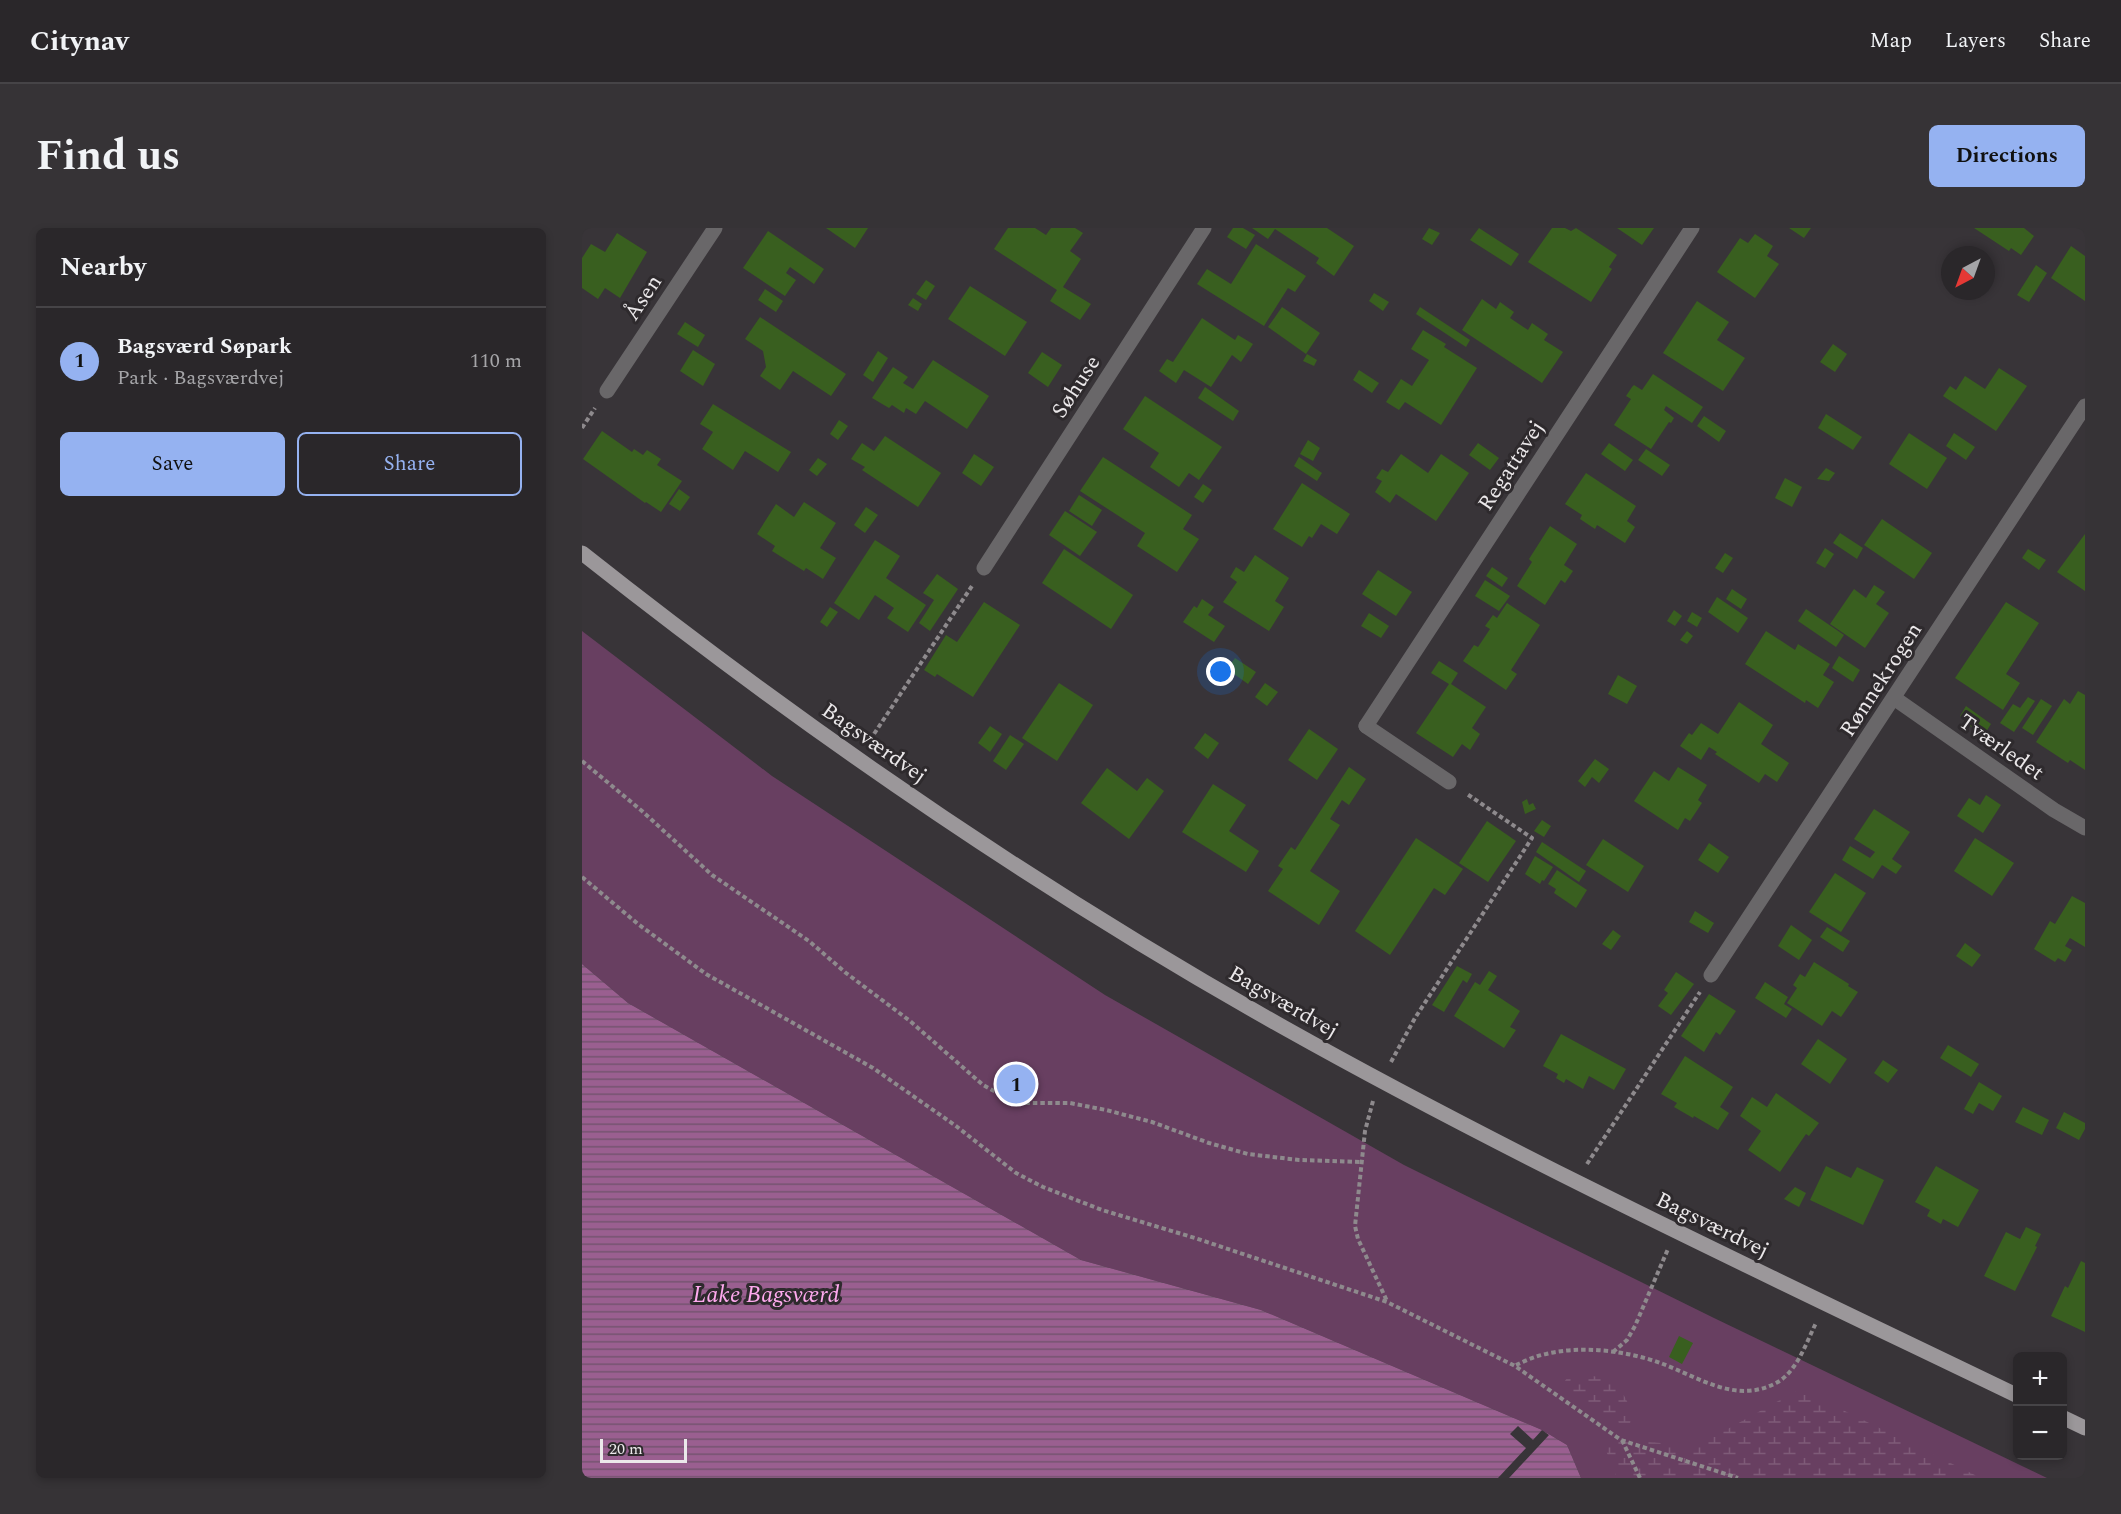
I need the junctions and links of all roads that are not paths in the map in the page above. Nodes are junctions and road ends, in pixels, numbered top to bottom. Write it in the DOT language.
graph roads {
  1 [pos="715,228"];
  2 [pos="1204,228"];
  3 [pos="1692,228"];
  4 [pos="607,391"];
  5 [pos="2085,406"];
  6 [pos="582,553"];
  7 [pos="984,568"];
  8 [pos="1894,698"];
  9 [pos="1449,782"];
  10 [pos="2085,828"];
  11 [pos="1711,975"];
  12 [pos="2013,1394"];
  13 [pos="2067,1419"];
  14 [pos="2085,1428"];
  1 -- 4 [label="street, Åsen"];
  2 -- 7 [label="street, Søhuse"];
  3 -- 9 [label="street, Regattavej"];
  5 -- 8 [label="street, Rønnekrogen"];
  6 -- 12 [label="main road, Bagsværdvej"];
  8 -- 10 [label="street, Tværledet"];
  8 -- 11 [label="street, Rønnekrogen"];
  13 -- 14 [label="main road"];
}
